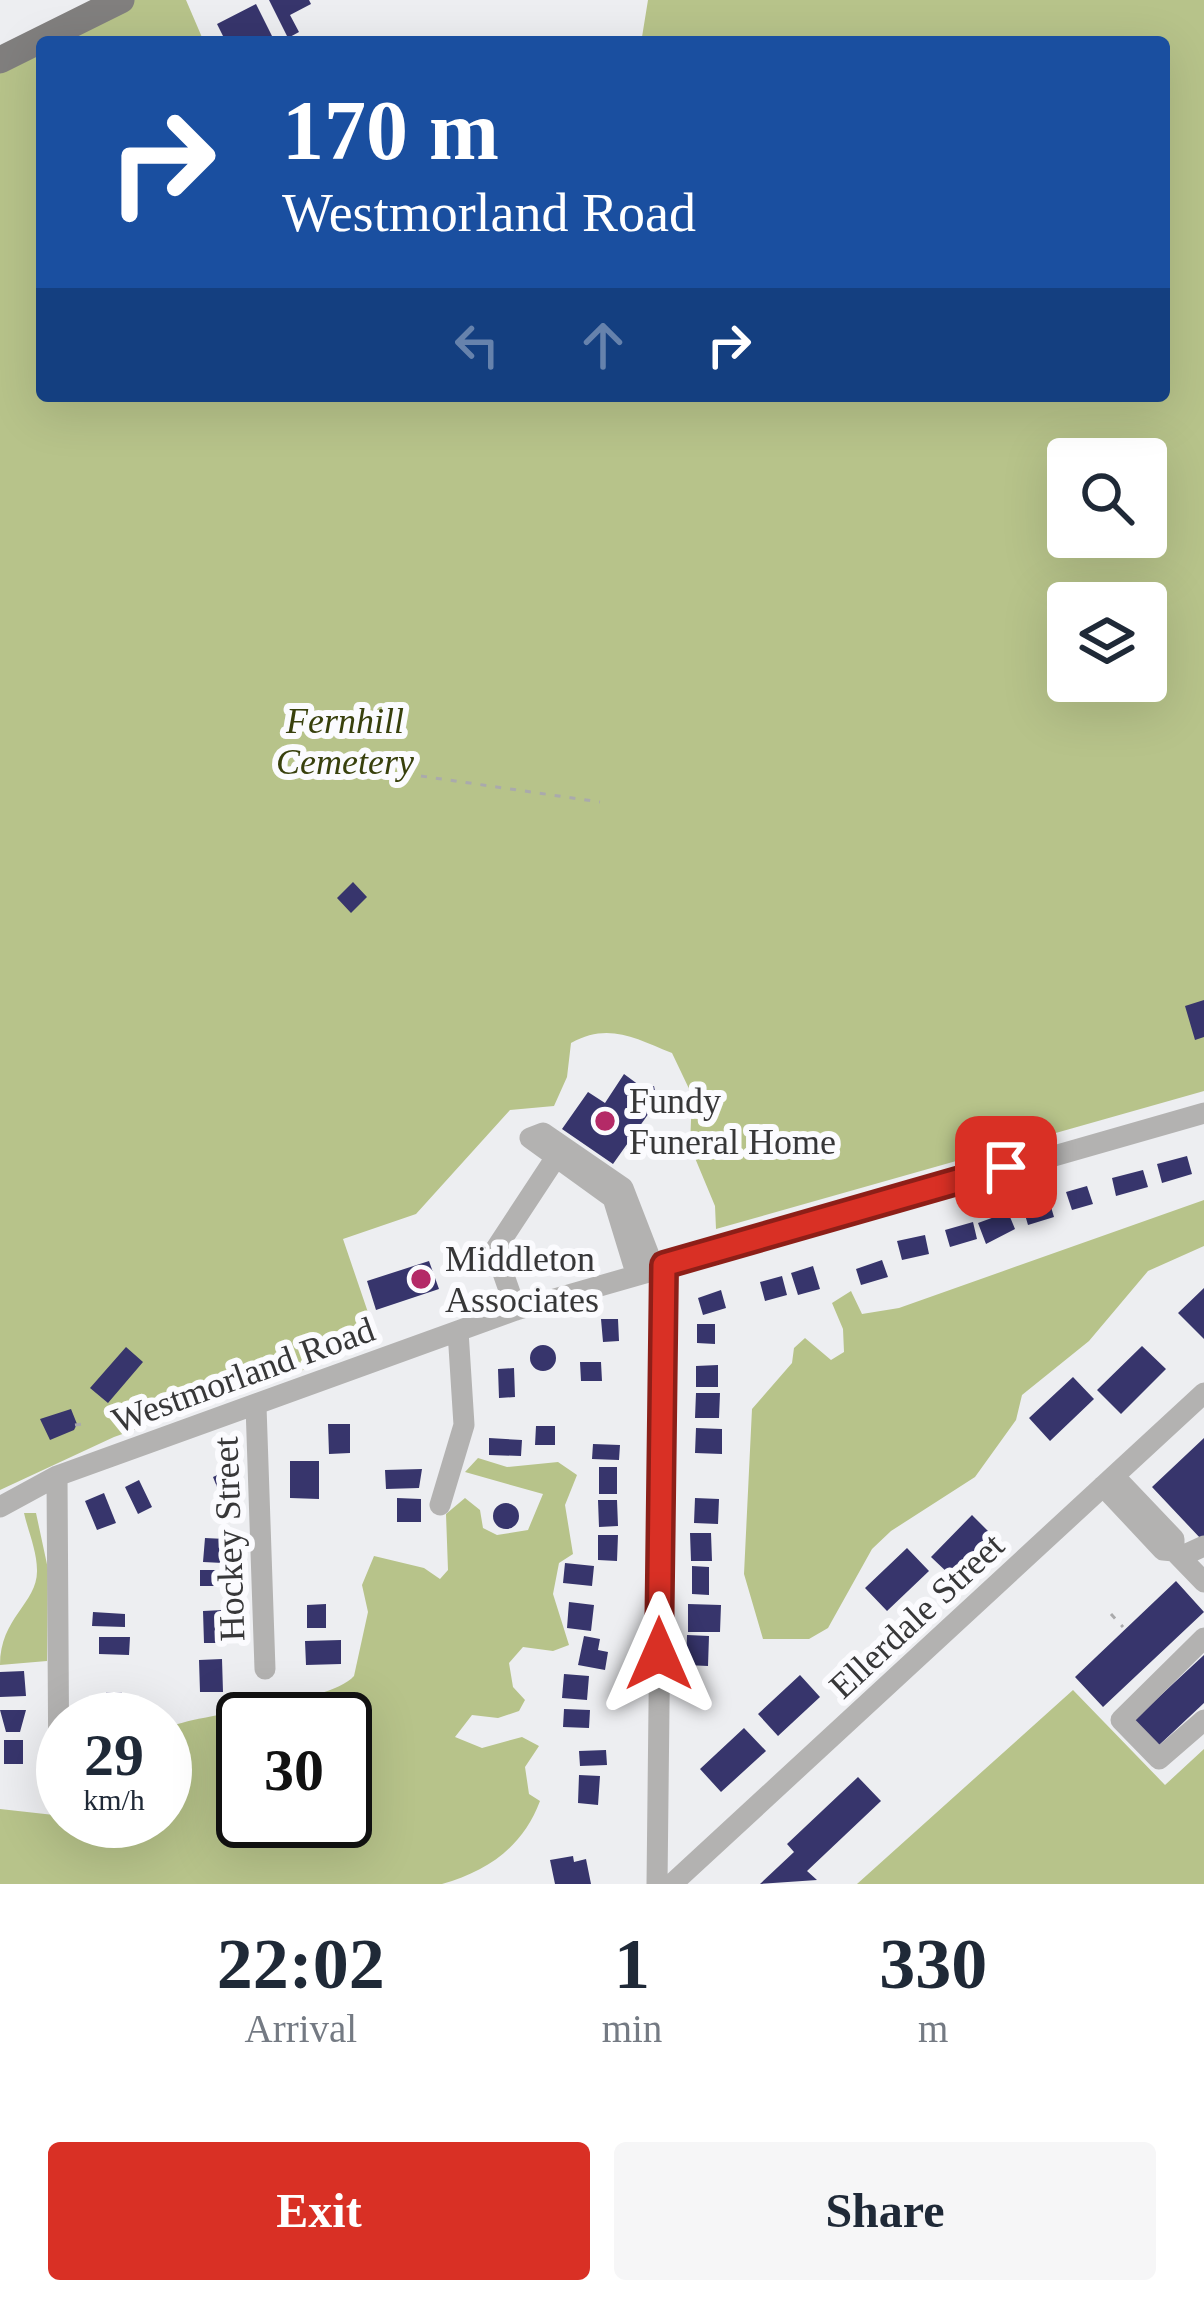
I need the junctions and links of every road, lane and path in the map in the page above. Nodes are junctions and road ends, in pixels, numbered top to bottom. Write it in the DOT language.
graph roads {
  1 [pos="121,0"];
  2 [pos="48,36"];
  3 [pos="36,42"];
  4 [pos="0,60"];
  5 [pos="421,776"];
  6 [pos="600,802"];
  7 [pos="1204,1113"];
  8 [pos="651,1269"];
  9 [pos="516,1310"];
  10 [pos="458,1331"];
  11 [pos="1204,1394"];
  12 [pos="256,1406"];
  13 [pos="89,1423"];
  14 [pos="75,1425"];
  15 [pos="57,1476"];
  16 [pos="1109,1481"];
  17 [pos="440,1505"];
  18 [pos="0,1507"];
  19 [pos="1204,1546"];
  20 [pos="1177,1554"];
  21 [pos="1204,1582"];
  22 [pos="1111,1614"];
  23 [pos="1124,1628"];
  24 [pos="1204,1638"];
  25 [pos="265,1669"];
  26 [pos="58,1692"];
  27 [pos="1204,1720"];
  28 [pos="657,1884"];
  29 [pos="672,1884"];
  1 -- 2 [label="main road"];
  3 -- 4 [label="main road"];
  5 -- 6 [label="path"];
  7 -- 8 [label="street, Westmorland Road"];
  8 -- 9 [label="street, Westmorland Road"];
  8 -- 9 [label="street"];
  8 -- 28 [label="street"];
  9 -- 10 [label="street, Westmorland Road"];
  10 -- 12 [label="street, Westmorland Road"];
  10 -- 17 [label="street"];
  11 -- 16 [label="street, Ellerdale Street"];
  12 -- 15 [label="street, Westmorland Road"];
  12 -- 25 [label="street, Hockey Street"];
  13 -- 14 [label="path"];
  15 -- 18 [label="street, Westmorland Road"];
  15 -- 26 [label="street"];
  16 -- 20 [label="street"];
  16 -- 29 [label="street, Ellerdale Street"];
  19 -- 20 [label="street"];
  20 -- 21 [label="street"];
  22 -- 23 [label="path"];
  24 -- 27 [label="street"];
}
